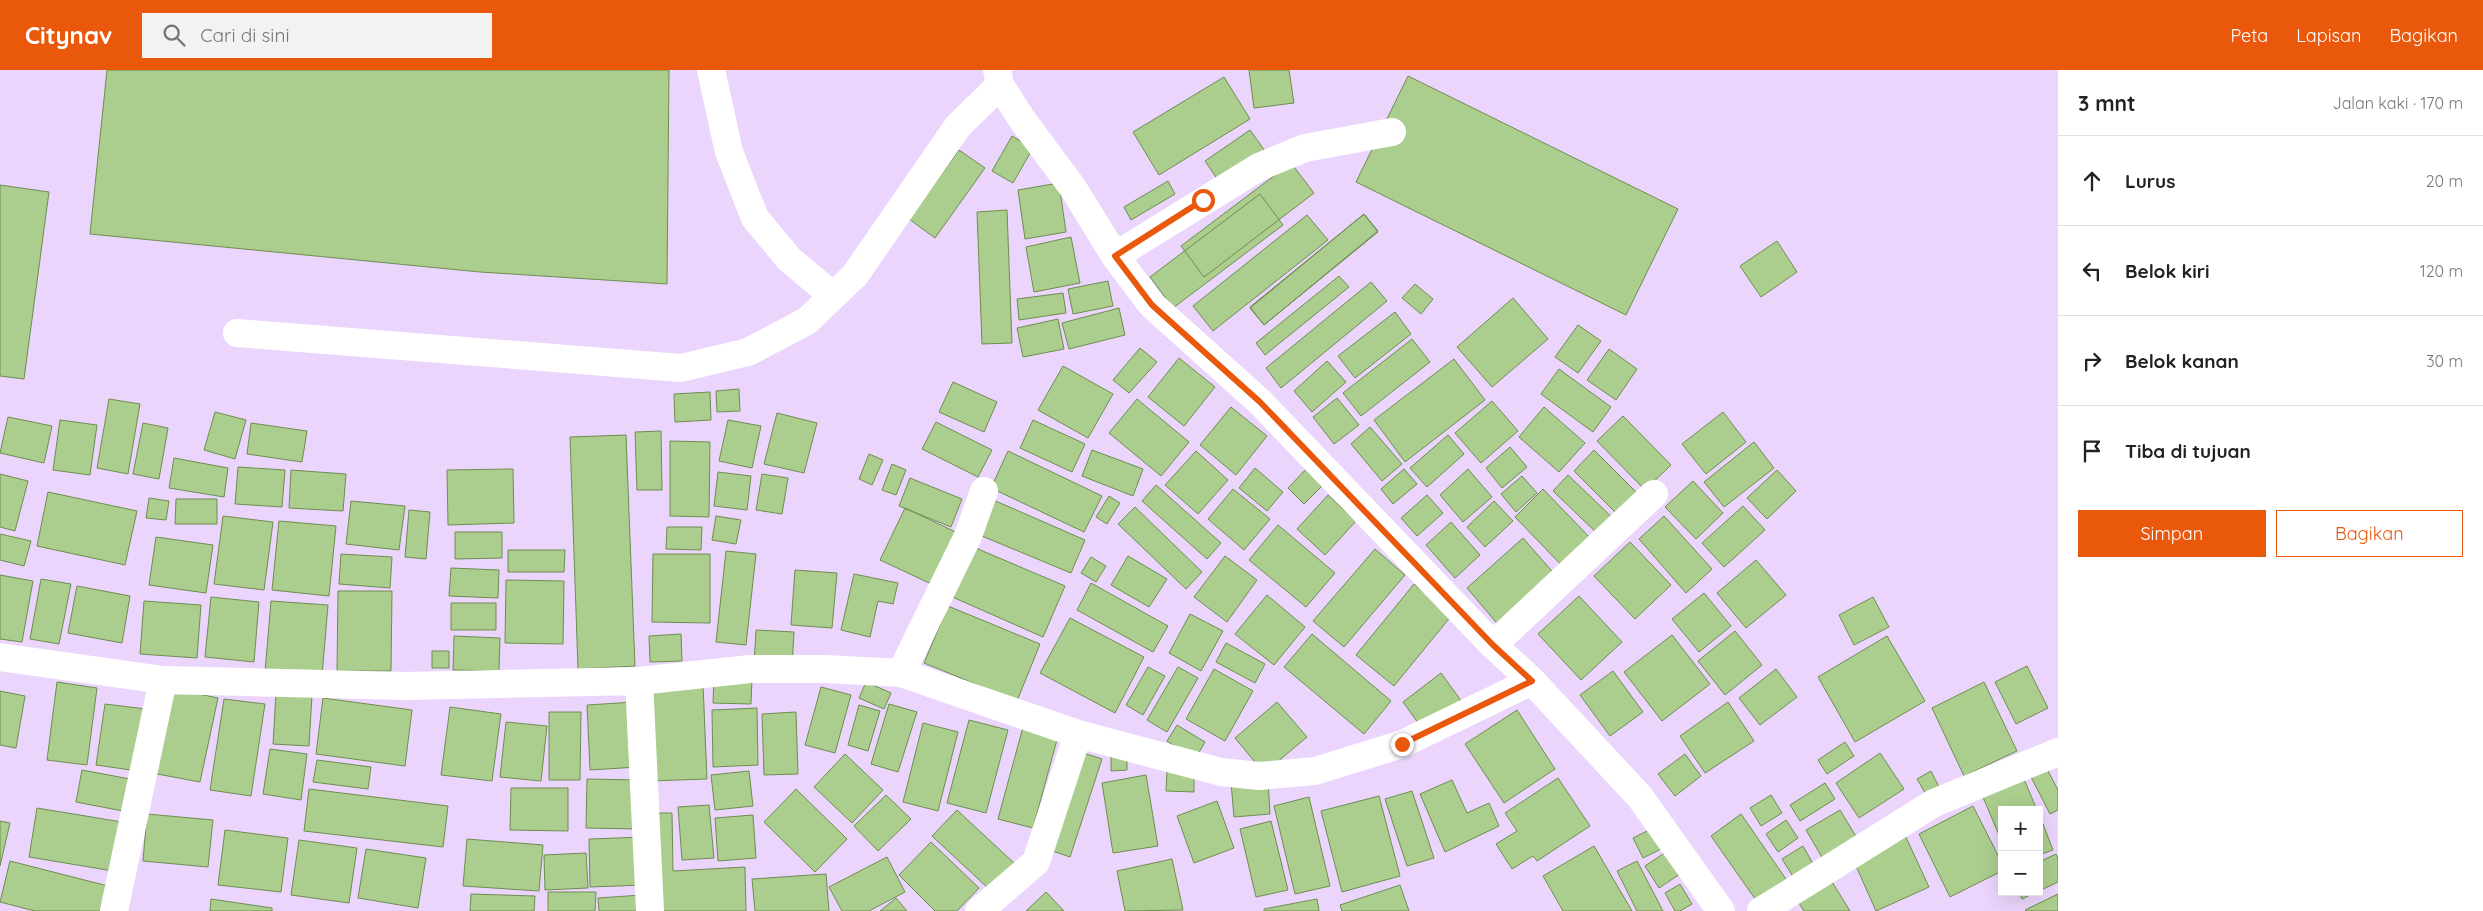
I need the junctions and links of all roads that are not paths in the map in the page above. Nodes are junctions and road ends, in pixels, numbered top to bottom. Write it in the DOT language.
graph roads {
  1 [pos="711,70"];
  2 [pos="998,78"];
  3 [pos="1392,132"];
  4 [pos="1115,256"];
  5 [pos="833,296"];
  6 [pos="237,334"];
  7 [pos="984,491"];
  8 [pos="1654,494"];
  9 [pos="1493,645"];
  10 [pos="0,657"];
  11 [pos="901,673"];
  12 [pos="163,680"];
  13 [pos="639,681"];
  14 [pos="1532,681"];
  15 [pos="1078,734"];
  16 [pos="2058,752"];
  17 [pos="114,911"];
  18 [pos="650,911"];
  19 [pos="979,911"];
  20 [pos="1721,911"];
  21 [pos="1761,911"];
  1 -- 5 [label="street"];
  2 -- 4 [label="street"];
  2 -- 5 [label="street"];
  3 -- 4 [label="street"];
  4 -- 9 [label="street"];
  5 -- 6 [label="street"];
  7 -- 11 [label="street"];
  8 -- 9 [label="street"];
  9 -- 14 [label="street"];
  10 -- 12 [label="street"];
  11 -- 13 [label="street"];
  11 -- 15 [label="street"];
  12 -- 13 [label="street"];
  12 -- 17 [label="street"];
  13 -- 18 [label="street"];
  14 -- 15 [label="street"];
  14 -- 20 [label="street"];
  15 -- 19 [label="street"];
  16 -- 21 [label="street"];
}
